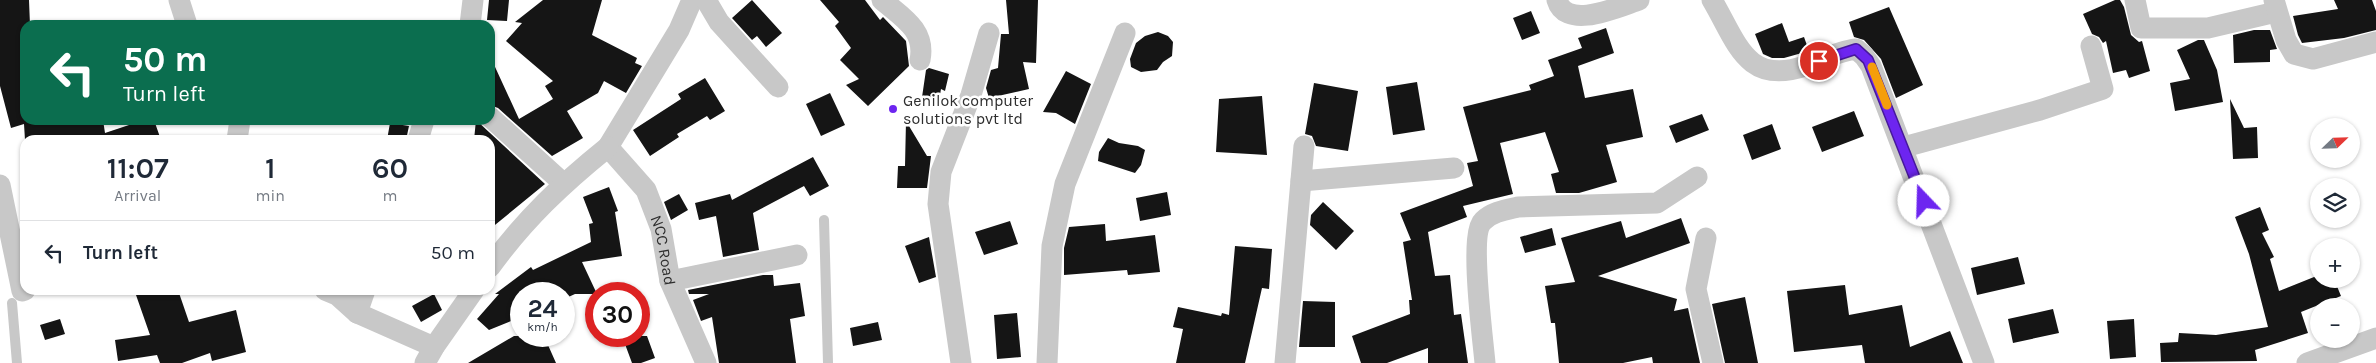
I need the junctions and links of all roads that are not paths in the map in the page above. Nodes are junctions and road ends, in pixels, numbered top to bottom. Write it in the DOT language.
graph roads {
  1 [pos="179,0"];
  2 [pos="473,0"];
  3 [pos="692,0"];
  4 [pos="706,0"];
  5 [pos="882,0"];
  6 [pos="1557,0"];
  7 [pos="1639,0"];
  8 [pos="1712,0"];
  9 [pos="2135,0"];
  10 [pos="2275,6"];
  11 [pos="185,20"];
  12 [pos="471,20"];
  13 [pos="989,33"];
  14 [pos="1125,33"];
  15 [pos="2376,42"];
  16 [pos="2091,46"];
  17 [pos="921,55"];
  18 [pos="778,87"];
  19 [pos="495,122"];
  20 [pos="1304,146"];
  21 [pos="608,147"];
  22 [pos="1904,147"];
  23 [pos="1454,168"];
  24 [pos="1697,178"];
  25 [pos="1301,181"];
  26 [pos="563,183"];
  27 [pos="0,185"];
  28 [pos="824,220"];
  29 [pos="1706,238"];
  30 [pos="797,255"];
  31 [pos="495,261"];
  32 [pos="670,281"];
  33 [pos="20,282"];
  34 [pos="338,295"];
  35 [pos="363,295"];
  36 [pos="471,295"];
  37 [pos="19,296"];
  38 [pos="357,313"];
  39 [pos="2376,338"];
  40 [pos="429,355"];
  41 [pos="17,363"];
  42 [pos="706,363"];
  43 [pos="828,363"];
  44 [pos="961,363"];
  45 [pos="1047,363"];
  46 [pos="1285,363"];
  47 [pos="1485,363"];
  48 [pos="1713,363"];
  49 [pos="1984,363"];
  50 [pos="2308,363"];
  1 -- 11 [label="street"];
  2 -- 12 [label="street"];
  3 -- 21 [label="street"];
  4 -- 18 [label="street"];
  5 -- 17 [label="street"];
  6 -- 7 [label="street"];
  8 -- 22 [label="street"];
  9 -- 10 [label="street"];
  10 -- 15 [label="street"];
  13 -- 44 [label="street"];
  14 -- 45 [label="street"];
  16 -- 22 [label="street"];
  19 -- 26 [label="street"];
  20 -- 25 [label="street"];
  21 -- 26 [label="street"];
  21 -- 32 [label="street, NCC Road"];
  22 -- 49 [label="street"];
  23 -- 25 [label="street"];
  24 -- 47 [label="street"];
  25 -- 46 [label="street"];
  26 -- 31 [label="street"];
  27 -- 33 [label="street"];
  28 -- 43 [label="lane"];
  29 -- 48 [label="street"];
  30 -- 32 [label="street"];
  32 -- 42 [label="street, NCC Road"];
  34 -- 38 [label="street"];
  35 -- 38 [label="street"];
  36 -- 40 [label="street"];
  37 -- 41 [label="lane"];
  38 -- 40 [label="street"];
  39 -- 50 [label="street"];
}
